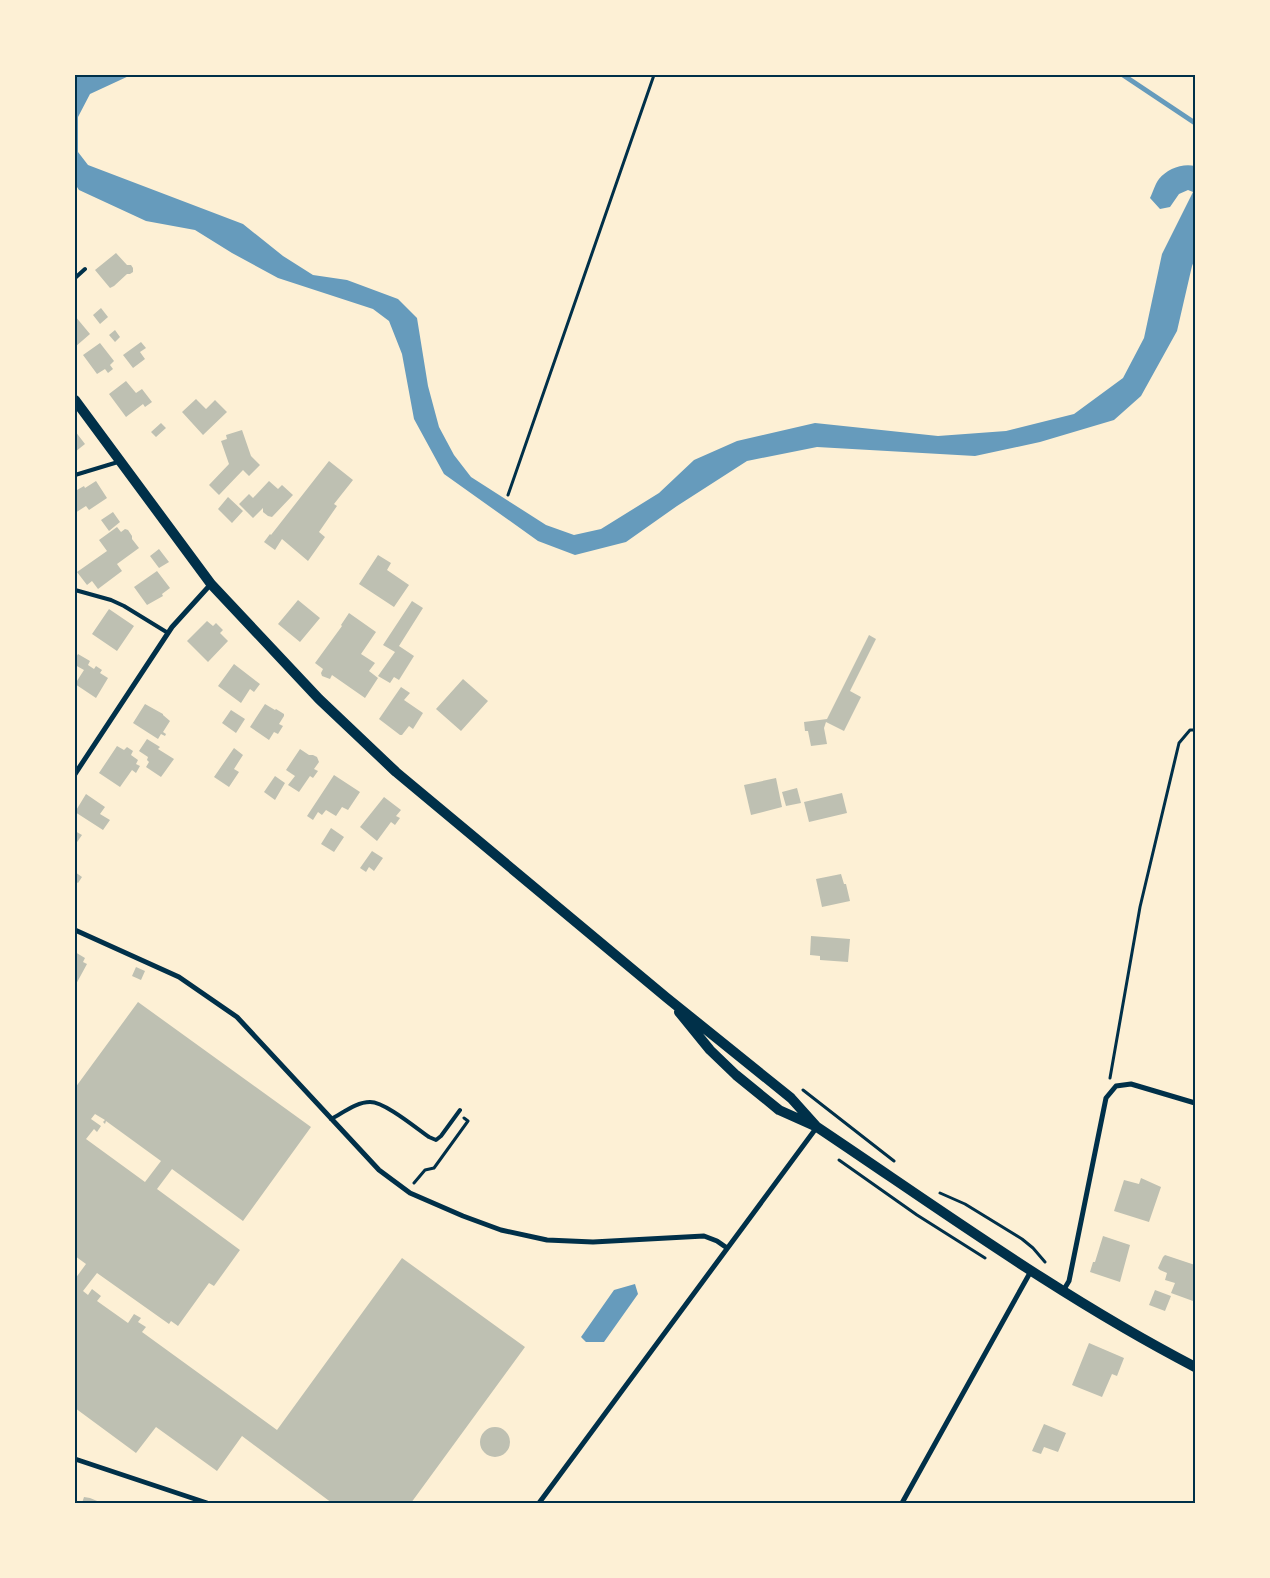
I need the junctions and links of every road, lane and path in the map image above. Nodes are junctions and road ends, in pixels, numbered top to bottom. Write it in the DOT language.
graph roads {
  1 [pos="654,75"];
  2 [pos="85,270"];
  3 [pos="75,278"];
  4 [pos="75,400"];
  5 [pos="120,461"];
  6 [pos="75,475"];
  7 [pos="508,495"];
  8 [pos="211,584"];
  9 [pos="75,590"];
  10 [pos="168,633"];
  11 [pos="1195,730"];
  12 [pos="75,774"];
  13 [pos="75,930"];
  14 [pos="667,998"];
  15 [pos="1106,1098"];
  16 [pos="1195,1103"];
  17 [pos="459,1112"];
  18 [pos="838,1117"];
  19 [pos="332,1120"];
  20 [pos="817,1127"];
  21 [pos="898,1164"];
  22 [pos="408,1191"];
  23 [pos="937,1192"];
  24 [pos="727,1248"];
  25 [pos="1047,1265"];
  26 [pos="1032,1271"];
  27 [pos="1063,1291"];
  28 [pos="1195,1367"];
  29 [pos="75,1459"];
  30 [pos="207,1503"];
  31 [pos="539,1503"];
  32 [pos="902,1503"];
  1 -- 7 [label="path"];
  2 -- 3 [label="lane"];
  4 -- 5 [label="main road"];
  5 -- 6 [label="lane"];
  5 -- 8 [label="main road"];
  8 -- 10 [label="street"];
  8 -- 14 [label="main road"];
  9 -- 10 [label="lane"];
  10 -- 12 [label="street"];
  11 -- 15 [label="path"];
  13 -- 19 [label="street"];
  14 -- 20 [label="main road"];
  14 -- 20 [label="main road"];
  15 -- 16 [label="street"];
  15 -- 27 [label="street"];
  17 -- 19 [label="lane"];
  17 -- 22 [label="path"];
  18 -- 21 [label="path"];
  19 -- 22 [label="street"];
  20 -- 24 [label="street"];
  20 -- 26 [label="main road"];
  22 -- 24 [label="street"];
  23 -- 25 [label="path"];
  24 -- 31 [label="street"];
  26 -- 27 [label="main road"];
  26 -- 32 [label="street"];
  27 -- 28 [label="main road"];
  29 -- 30 [label="street"];
}
